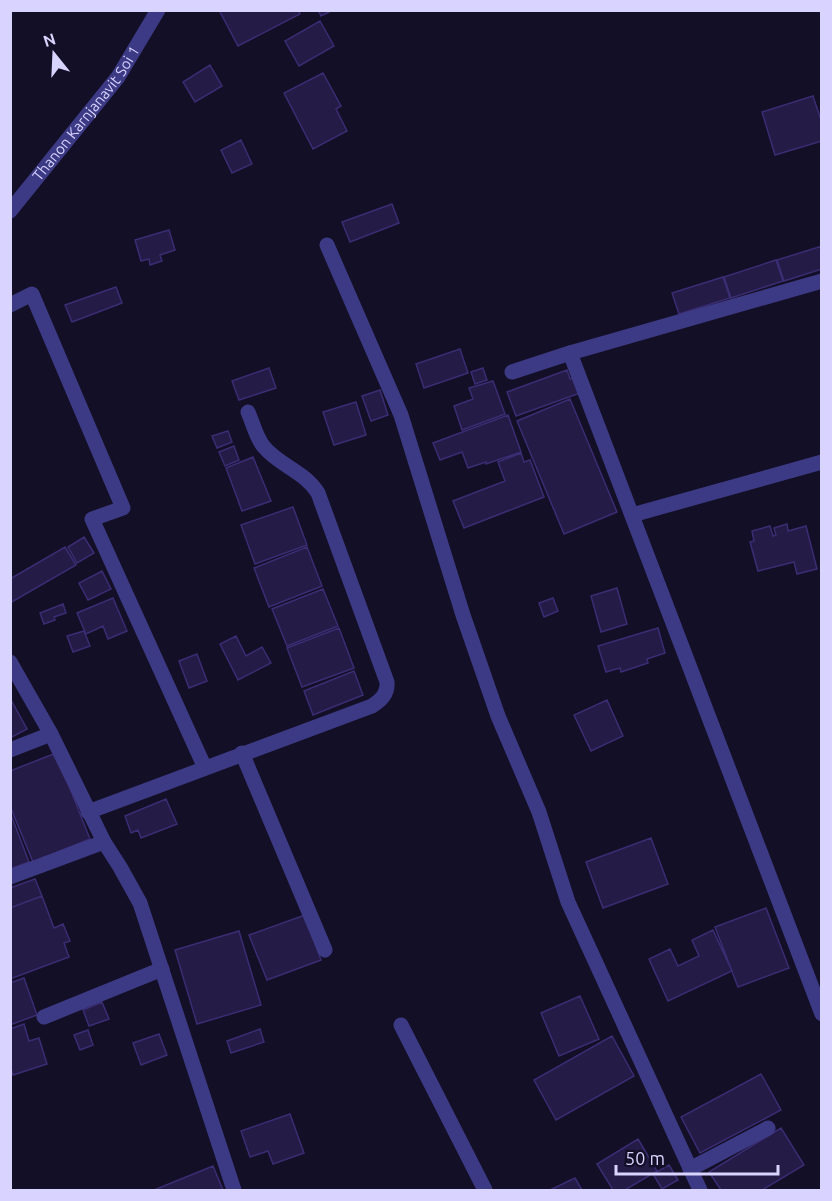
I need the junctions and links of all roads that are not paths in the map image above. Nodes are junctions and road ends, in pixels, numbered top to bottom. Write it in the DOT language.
graph roads {
  1 [pos="158,10"];
  2 [pos="10,211"];
  3 [pos="327,245"];
  4 [pos="822,281"];
  5 [pos="10,305"];
  6 [pos="570,353"];
  7 [pos="512,372"];
  8 [pos="249,412"];
  9 [pos="822,462"];
  10 [pos="633,515"];
  11 [pos="10,662"];
  12 [pos="51,734"];
  13 [pos="10,750"];
  14 [pos="242,753"];
  15 [pos="205,768"];
  16 [pos="88,812"];
  17 [pos="104,842"];
  18 [pos="10,877"];
  19 [pos="325,950"];
  20 [pos="162,969"];
  21 [pos="822,1014"];
  22 [pos="44,1017"];
  23 [pos="401,1025"];
  24 [pos="768,1128"];
  25 [pos="690,1169"];
  26 [pos="234,1191"];
  27 [pos="485,1191"];
  28 [pos="700,1191"];
  1 -- 2 [label="street, Thanon Karnjanavit Soi 1"];
  3 -- 25 [label="street"];
  4 -- 6 [label="street"];
  5 -- 15 [label="street"];
  6 -- 7 [label="street"];
  6 -- 10 [label="street"];
  8 -- 14 [label="street"];
  9 -- 10 [label="street"];
  10 -- 21 [label="street"];
  11 -- 12 [label="street"];
  12 -- 13 [label="street"];
  12 -- 16 [label="street"];
  14 -- 15 [label="street"];
  14 -- 19 [label="street"];
  15 -- 16 [label="street"];
  16 -- 17 [label="street"];
  17 -- 18 [label="street"];
  17 -- 20 [label="street"];
  20 -- 22 [label="street"];
  20 -- 26 [label="street"];
  23 -- 27 [label="street"];
  24 -- 25 [label="street"];
  25 -- 28 [label="street"];
}
